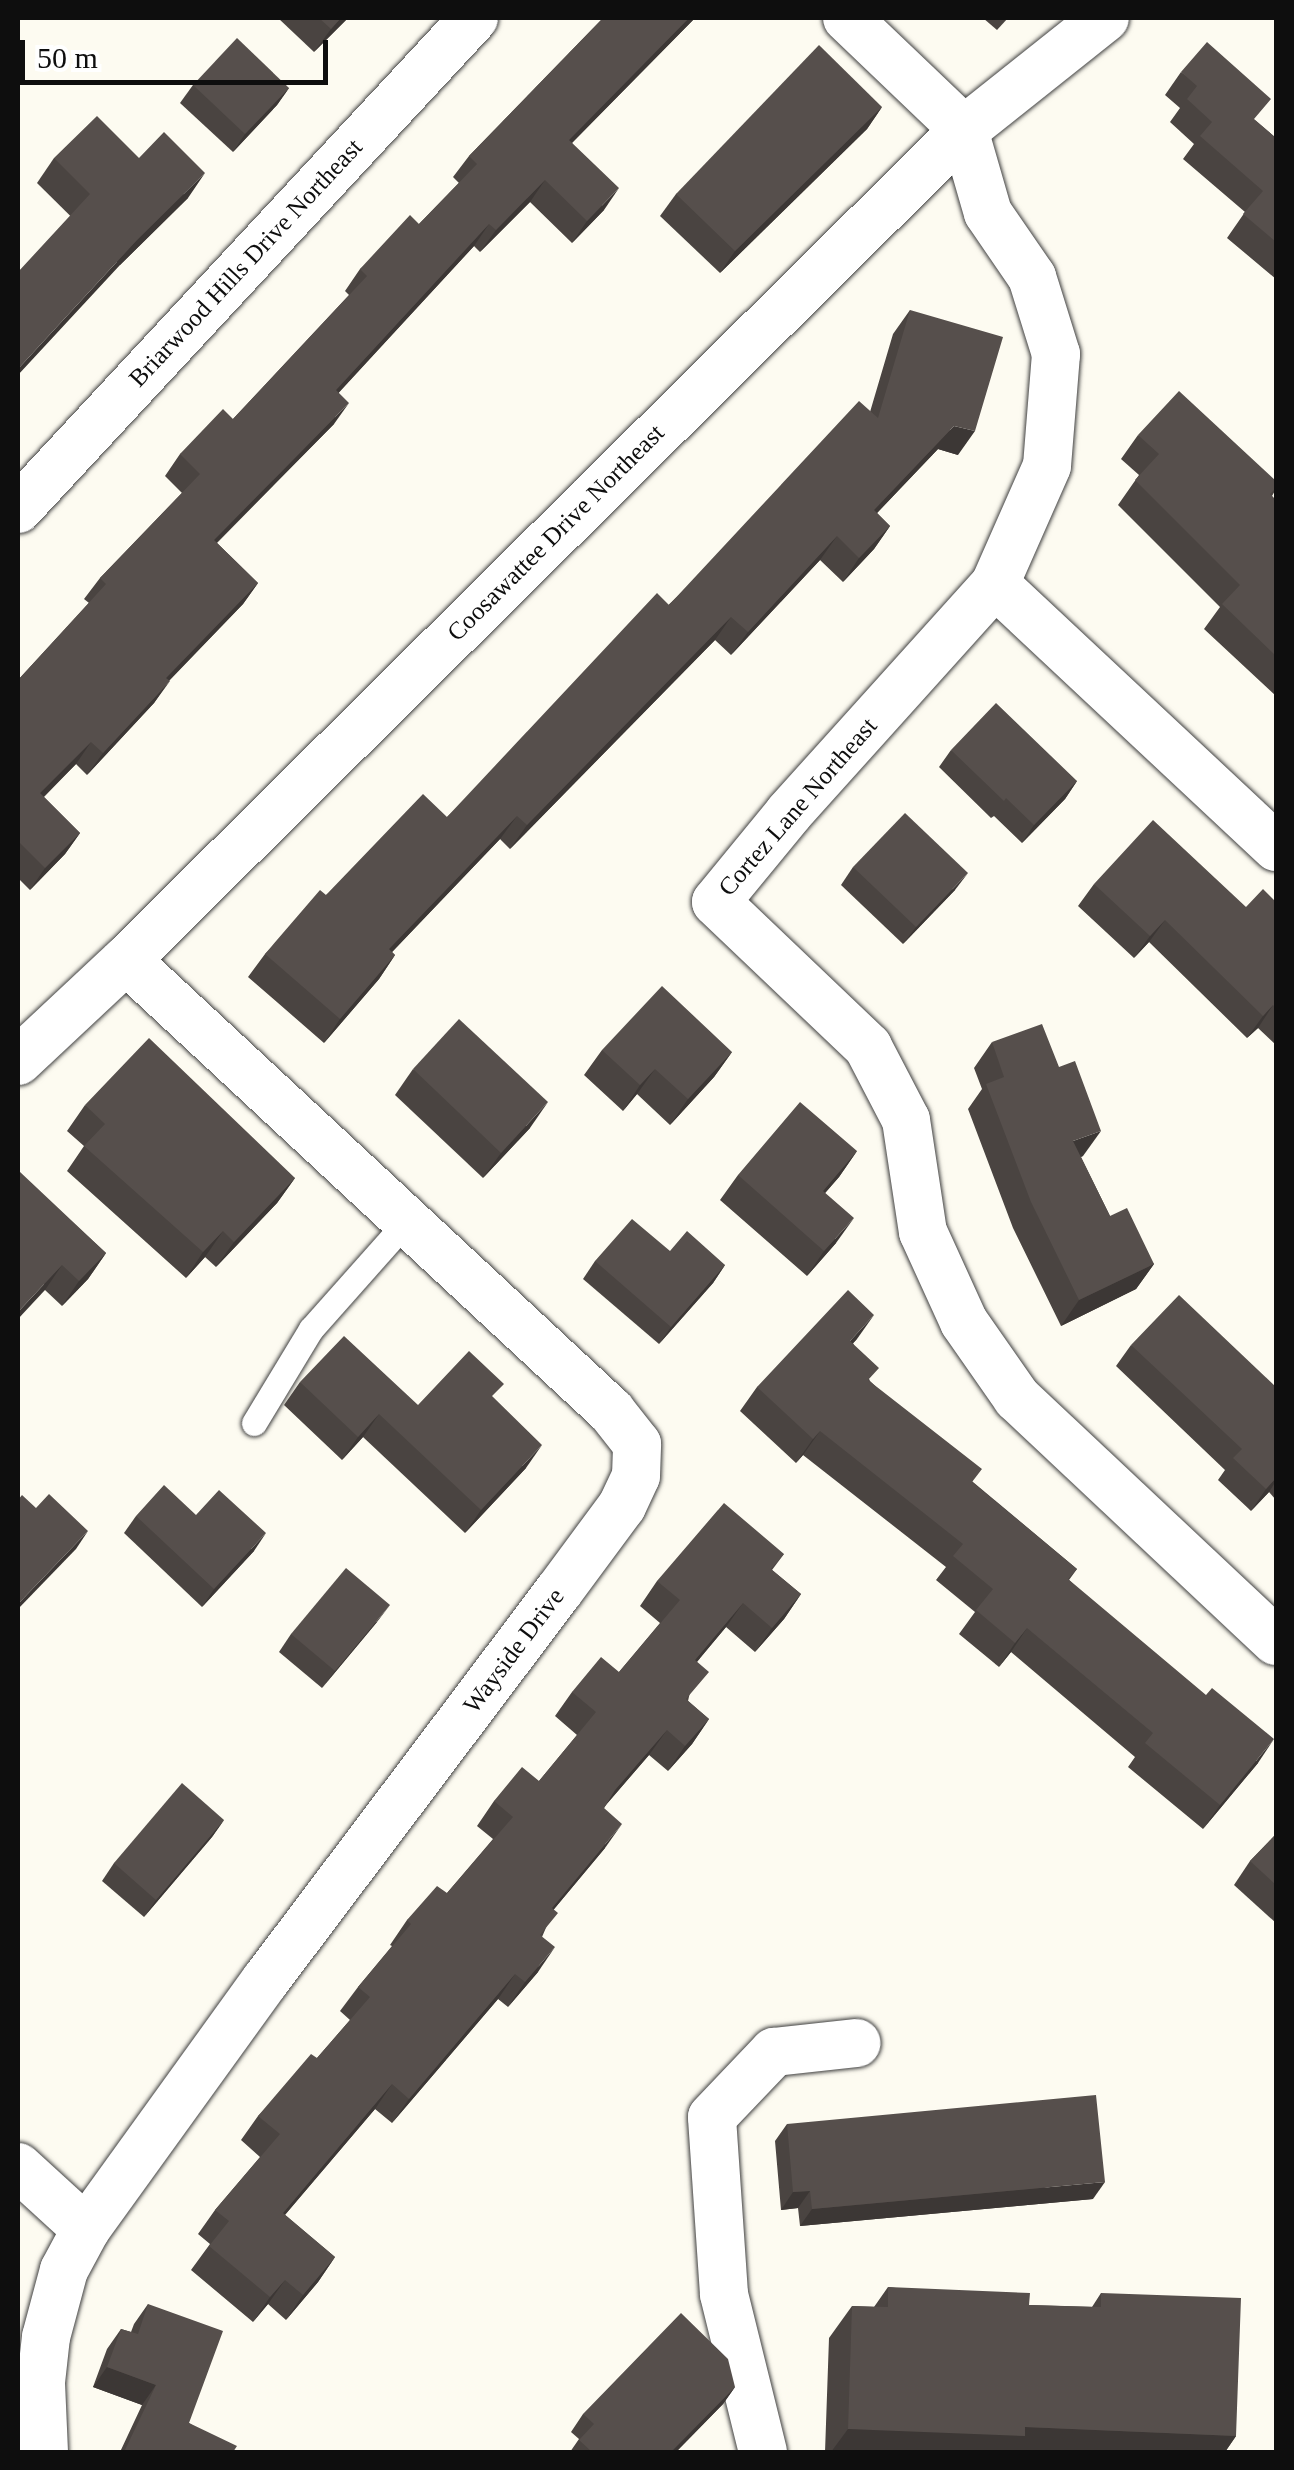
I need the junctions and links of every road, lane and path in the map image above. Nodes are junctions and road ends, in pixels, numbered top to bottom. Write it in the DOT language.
graph roads {
  1 [pos="474,18"];
  2 [pos="847,18"];
  3 [pos="1105,18"];
  4 [pos="964,130"];
  5 [pos="18,508"];
  6 [pos="995,584"];
  7 [pos="1276,846"];
  8 [pos="126,960"];
  9 [pos="18,1060"];
  10 [pos="408,1221"];
  11 [pos="254,1423"];
  12 [pos="1276,1641"];
  13 [pos="857,2043"];
  14 [pos="18,2167"];
  15 [pos="86,2230"];
  16 [pos="44,2452"];
  17 [pos="763,2452"];
  1 -- 5 [label="street, Briarwood Hills Drive Northeast"];
  2 -- 4 [label="street"];
  3 -- 4 [label="street, Coosawattee Drive Northeast"];
  4 -- 6 [label="street"];
  4 -- 8 [label="street, Coosawattee Drive Northeast"];
  6 -- 7 [label="street"];
  6 -- 12 [label="street, Cortez Lane Northeast"];
  8 -- 9 [label="street, Coosawattee Drive Northeast"];
  8 -- 10 [label="street, Wayside Drive"];
  10 -- 11 [label="lane"];
  10 -- 15 [label="street, Wayside Drive"];
  13 -- 17 [label="street"];
  14 -- 15 [label="street"];
  15 -- 16 [label="street, Wayside Drive"];
}
